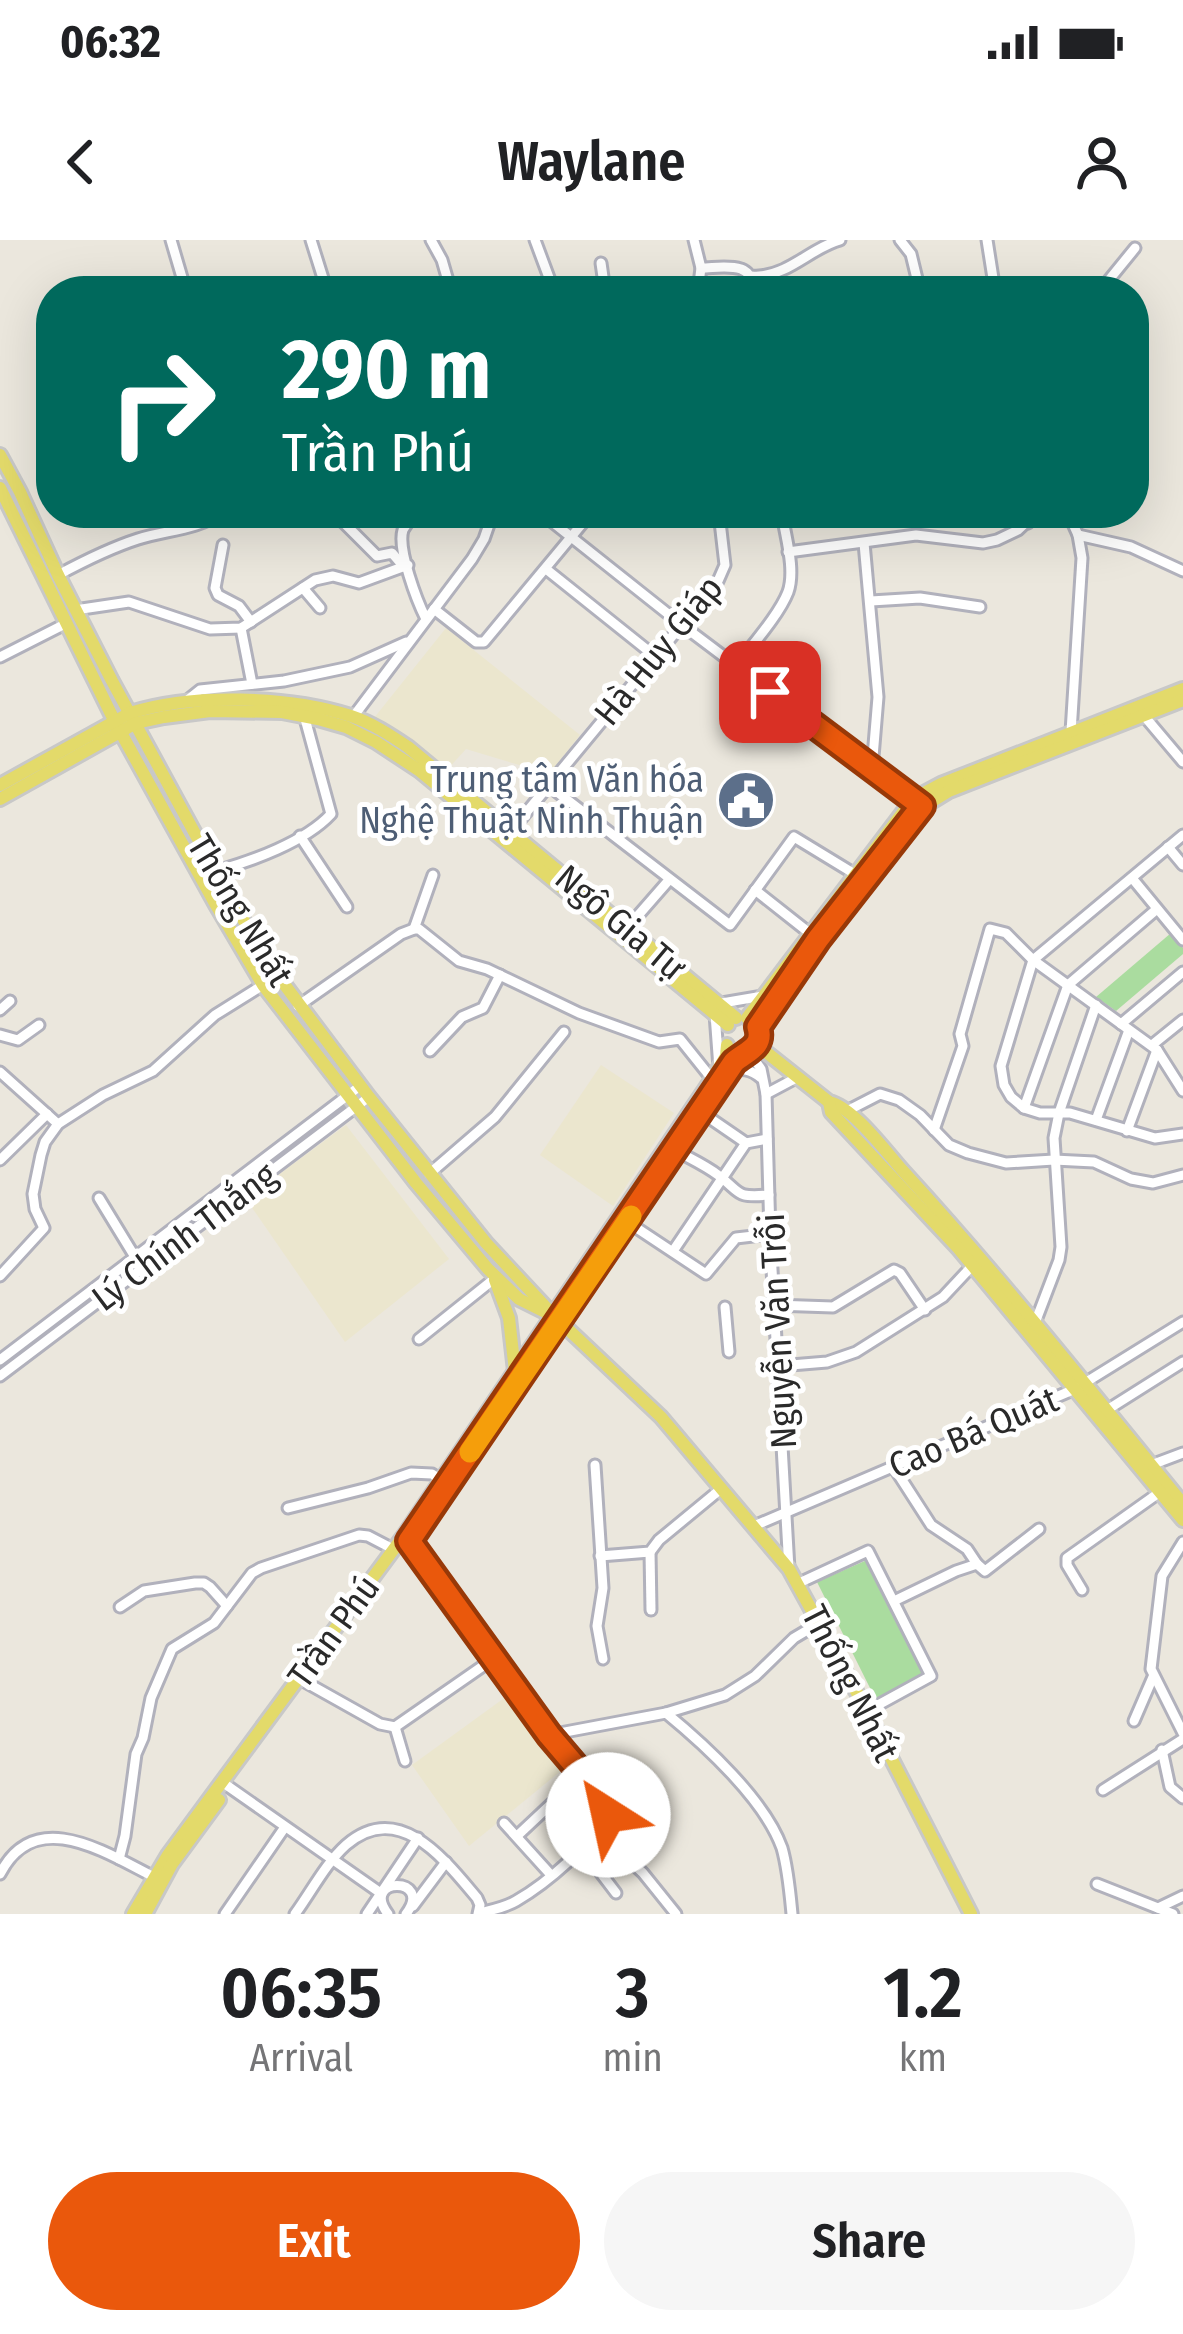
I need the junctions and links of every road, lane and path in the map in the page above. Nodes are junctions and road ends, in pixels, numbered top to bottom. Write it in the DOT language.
graph roads {
  1 [pos="170,240"];
  2 [pos="311,240"];
  3 [pos="431,240"];
  4 [pos="535,240"];
  5 [pos="694,240"];
  6 [pos="840,240"];
  7 [pos="900,240"];
  8 [pos="987,240"];
  9 [pos="1135,248"];
  10 [pos="602,262"];
  11 [pos="700,268"];
  12 [pos="181,276"];
  13 [pos="322,276"];
  14 [pos="447,276"];
  15 [pos="548,276"];
  16 [pos="603,276"];
  17 [pos="699,276"];
  18 [pos="916,276"];
  19 [pos="993,276"];
  20 [pos="1112,276"];
  21 [pos="0,455"];
  22 [pos="0,488"];
  23 [pos="36,526"];
  24 [pos="37,528"];
  25 [pos="183,528"];
  26 [pos="350,528"];
  27 [pos="405,528"];
  28 [pos="487,528"];
  29 [pos="560,528"];
  30 [pos="577,528"];
  31 [pos="720,528"];
  32 [pos="784,528"];
  33 [pos="1020,528"];
  34 [pos="1075,528"];
  35 [pos="1078,535"];
  36 [pos="570,536"];
  37 [pos="864,542"];
  38 [pos="223,544"];
  39 [pos="788,552"];
  40 [pos="406,566"];
  41 [pos="546,569"];
  42 [pos="1183,571"];
  43 [pos="58,575"];
  44 [pos="44,582"];
  45 [pos="303,588"];
  46 [pos="871,601"];
  47 [pos="980,607"];
  48 [pos="320,608"];
  49 [pos="434,609"];
  50 [pos="75,610"];
  51 [pos="426,619"];
  52 [pos="65,624"];
  53 [pos="246,625"];
  54 [pos="682,625"];
  55 [pos="410,639"];
  56 [pos="0,657"];
  57 [pos="656,657"];
  58 [pos="737,665"];
  59 [pos="252,684"];
  60 [pos="1183,689"];
  61 [pos="1183,700"];
  62 [pos="185,702"];
  63 [pos="1141,711"];
  64 [pos="304,715"];
  65 [pos="133,718"];
  66 [pos="350,722"];
  67 [pos="117,727"];
  68 [pos="1072,737"];
  69 [pos="1183,761"];
  70 [pos="872,770"];
  71 [pos="548,784"];
  72 [pos="0,785"];
  73 [pos="0,799"];
  74 [pos="918,802"];
  75 [pos="1183,835"];
  76 [pos="300,836"];
  77 [pos="507,836"];
  78 [pos="1168,848"];
  79 [pos="1183,865"];
  80 [pos="216,871"];
  81 [pos="433,875"];
  82 [pos="859,877"];
  83 [pos="1132,878"];
  84 [pos="669,880"];
  85 [pos="754,890"];
  86 [pos="230,898"];
  87 [pos="216,905"];
  88 [pos="347,907"];
  89 [pos="1157,909"];
  90 [pos="414,928"];
  91 [pos="624,931"];
  92 [pos="814,936"];
  93 [pos="1183,940"];
  94 [pos="1033,961"];
  95 [pos="1183,972"];
  96 [pos="500,975"];
  97 [pos="263,985"];
  98 [pos="1068,985"];
  99 [pos="763,996"];
  100 [pos="10,1001"];
  101 [pos="1096,1005"];
  102 [pos="298,1006"];
  103 [pos="717,1008"];
  104 [pos="0,1010"];
  105 [pos="285,1014"];
  106 [pos="1183,1020"];
  107 [pos="742,1022"];
  108 [pos="39,1025"];
  109 [pos="1125,1027"];
  110 [pos="564,1032"];
  111 [pos="0,1035"];
  112 [pos="727,1045"];
  113 [pos="1155,1048"];
  114 [pos="750,1050"];
  115 [pos="430,1051"];
  116 [pos="0,1072"];
  117 [pos="720,1073"];
  118 [pos="798,1077"];
  119 [pos="766,1088"];
  120 [pos="1183,1091"];
  121 [pos="359,1096"];
  122 [pos="830,1102"];
  123 [pos="1024,1108"];
  124 [pos="697,1110"];
  125 [pos="847,1111"];
  126 [pos="1059,1113"];
  127 [pos="47,1114"];
  128 [pos="1096,1120"];
  129 [pos="58,1124"];
  130 [pos="934,1130"];
  131 [pos="1126,1131"];
  132 [pos="1183,1134"];
  133 [pos="767,1138"];
  134 [pos="746,1143"];
  135 [pos="675,1150"];
  136 [pos="0,1160"];
  137 [pos="1054,1160"];
  138 [pos="429,1174"];
  139 [pos="1183,1175"];
  140 [pos="722,1178"];
  141 [pos="416,1183"];
  142 [pos="769,1195"];
  143 [pos="216,1196"];
  144 [pos="100,1198"];
  145 [pos="224,1206"];
  146 [pos="623,1220"];
  147 [pos="770,1234"];
  148 [pos="673,1251"];
  149 [pos="136,1257"];
  150 [pos="977,1262"];
  151 [pos="494,1270"];
  152 [pos="0,1276"];
  153 [pos="774,1305"];
  154 [pos="725,1307"];
  155 [pos="925,1310"];
  156 [pos="556,1318"];
  157 [pos="1183,1322"];
  158 [pos="1033,1329"];
  159 [pos="418,1339"];
  160 [pos="729,1352"];
  161 [pos="0,1360"];
  162 [pos="1183,1363"];
  163 [pos="779,1366"];
  164 [pos="516,1372"];
  165 [pos="0,1376"];
  166 [pos="1080,1386"];
  167 [pos="1107,1410"];
  168 [pos="1183,1453"];
  169 [pos="595,1465"];
  170 [pos="893,1466"];
  171 [pos="1146,1466"];
  172 [pos="441,1480"];
  173 [pos="722,1488"];
  174 [pos="1160,1492"];
  175 [pos="1183,1504"];
  176 [pos="288,1508"];
  177 [pos="788,1511"];
  178 [pos="1183,1520"];
  179 [pos="754,1526"];
  180 [pos="1039,1529"];
  181 [pos="407,1538"];
  182 [pos="1183,1542"];
  183 [pos="393,1549"];
  184 [pos="650,1552"];
  185 [pos="600,1556"];
  186 [pos="976,1564"];
  187 [pos="789,1569"];
  188 [pos="799,1583"];
  189 [pos="1082,1590"];
  190 [pos="894,1601"];
  191 [pos="227,1606"];
  192 [pos="120,1607"];
  193 [pos="651,1610"];
  194 [pos="820,1622"];
  195 [pos="493,1659"];
  196 [pos="603,1659"];
  197 [pos="1153,1677"];
  198 [pos="302,1680"];
  199 [pos="867,1711"];
  200 [pos="666,1712"];
  201 [pos="1134,1721"];
  202 [pos="395,1727"];
  203 [pos="549,1735"];
  204 [pos="1183,1736"];
  205 [pos="1162,1750"];
  206 [pos="405,1761"];
  207 [pos="581,1775"];
  208 [pos="225,1784"];
  209 [pos="1102,1790"];
  210 [pos="1183,1798"];
  211 [pos="505,1823"];
  212 [pos="285,1827"];
  213 [pos="598,1831"];
  214 [pos="517,1836"];
  215 [pos="418,1838"];
  216 [pos="581,1847"];
  217 [pos="119,1859"];
  218 [pos="334,1860"];
  219 [pos="446,1862"];
  220 [pos="0,1874"];
  221 [pos="551,1875"];
  222 [pos="158,1879"];
  223 [pos="1097,1884"];
  224 [pos="616,1893"];
  225 [pos="382,1894"];
  226 [pos="1183,1896"];
  227 [pos="1158,1908"];
  228 [pos="409,1913"];
  229 [pos="133,1914"];
  230 [pos="145,1914"];
  231 [pos="225,1914"];
  232 [pos="296,1914"];
  233 [pos="367,1914"];
  234 [pos="388,1914"];
  235 [pos="479,1914"];
  236 [pos="676,1914"];
  237 [pos="792,1914"];
  238 [pos="971,1914"];
  239 [pos="1173,1914"];
  1 -- 12 [label="street"];
  2 -- 13 [label="street"];
  3 -- 14 [label="street"];
  4 -- 15 [label="street"];
  5 -- 11 [label="street"];
  6 -- 11 [label="street"];
  7 -- 18 [label="street"];
  8 -- 19 [label="street"];
  9 -- 20 [label="street"];
  10 -- 16 [label="street"];
  11 -- 17 [label="street"];
  21 -- 23 [label="main road, Thống Nhất"];
  22 -- 44 [label="main road, Thống Nhất"];
  24 -- 43 [label="main road, Thống Nhất"];
  25 -- 43 [label="street"];
  26 -- 40 [label="street"];
  27 -- 40 [label="street"];
  28 -- 49 [label="street"];
  29 -- 36 [label="street"];
  30 -- 36 [label="street"];
  31 -- 54 [label="street, Hà Huy Giáp"];
  32 -- 39 [label="street"];
  33 -- 37 [label="street"];
  34 -- 35 [label="street"];
  35 -- 42 [label="street"];
  35 -- 68 [label="street"];
  36 -- 41 [label="street"];
  36 -- 54 [label="street"];
  37 -- 39 [label="street"];
  37 -- 46 [label="street"];
  38 -- 53 [label="street"];
  39 -- 58 [label="street"];
  40 -- 45 [label="street"];
  40 -- 51 [label="street"];
  41 -- 49 [label="street"];
  41 -- 57 [label="street"];
  43 -- 44 [label="main road"];
  43 -- 50 [label="main road, Thống Nhất"];
  44 -- 52 [label="main road, Thống Nhất"];
  45 -- 48 [label="street"];
  45 -- 53 [label="street"];
  46 -- 47 [label="street"];
  46 -- 70 [label="street"];
  49 -- 51 [label="street"];
  50 -- 53 [label="street"];
  50 -- 65 [label="main road, Thống Nhất"];
  51 -- 55 [label="street"];
  52 -- 56 [label="street"];
  52 -- 67 [label="main road, Thống Nhất"];
  53 -- 59 [label="street"];
  54 -- 57 [label="street, Hà Huy Giáp"];
  54 -- 58 [label="street"];
  55 -- 59 [label="street"];
  55 -- 66 [label="street"];
  57 -- 71 [label="street, Hà Huy Giáp"];
  58 -- 70 [label="street"];
  59 -- 62 [label="street"];
  60 -- 63 [label="main road"];
  61 -- 63 [label="main road"];
  62 -- 65 [label="main road, Ngô Gia Tự"];
  62 -- 66 [label="main road, Ngô Gia Tự"];
  63 -- 68 [label="main road"];
  63 -- 69 [label="street"];
  64 -- 65 [label="main road, Ngô Gia Tự"];
  64 -- 66 [label="main road, Ngô Gia Tự"];
  64 -- 76 [label="street"];
  65 -- 67 [label="main road, Ngô Gia Tự"];
  65 -- 80 [label="main road, Thống Nhất"];
  66 -- 77 [label="main road, Ngô Gia Tự"];
  67 -- 72 [label="main road"];
  67 -- 73 [label="main road"];
  67 -- 87 [label="main road, Thống Nhất"];
  68 -- 74 [label="main road"];
  70 -- 74 [label="street"];
  71 -- 77 [label="street, Hà Huy Giáp"];
  71 -- 84 [label="street"];
  74 -- 82 [label="main road"];
  75 -- 78 [label="street"];
  76 -- 80 [label="street"];
  76 -- 88 [label="street"];
  77 -- 91 [label="main road, Ngô Gia Tự"];
  78 -- 79 [label="street"];
  78 -- 83 [label="street"];
  80 -- 86 [label="main road, Thống Nhất"];
  81 -- 90 [label="street"];
  82 -- 85 [label="street"];
  82 -- 92 [label="main road"];
  83 -- 89 [label="street"];
  83 -- 94 [label="street"];
  84 -- 85 [label="street"];
  84 -- 91 [label="street"];
  85 -- 92 [label="street"];
  86 -- 87 [label="main road"];
  86 -- 102 [label="main road, Thống Nhất"];
  87 -- 97 [label="main road, Thống Nhất"];
  89 -- 93 [label="street"];
  89 -- 98 [label="street"];
  90 -- 96 [label="street"];
  90 -- 102 [label="street"];
  91 -- 103 [label="main road, Ngô Gia Tự"];
  92 -- 99 [label="main road"];
  92 -- 107 [label="main road"];
  94 -- 98 [label="street"];
  94 -- 123 [label="street"];
  94 -- 130 [label="street"];
  95 -- 109 [label="street"];
  96 -- 115 [label="street"];
  96 -- 117 [label="street"];
  97 -- 105 [label="main road, Thống Nhất"];
  97 -- 129 [label="street"];
  98 -- 101 [label="street"];
  98 -- 123 [label="street"];
  99 -- 103 [label="street"];
  99 -- 107 [label="main road"];
  100 -- 104 [label="street"];
  101 -- 109 [label="street"];
  101 -- 126 [label="street"];
  102 -- 105 [label="main road"];
  102 -- 121 [label="main road, Thống Nhất"];
  103 -- 107 [label="main road, Ngô Gia Tự"];
  103 -- 117 [label="street"];
  105 -- 121 [label="main road, Thống Nhất"];
  106 -- 113 [label="street"];
  107 -- 112 [label="main road"];
  107 -- 114 [label="main road"];
  108 -- 111 [label="street"];
  109 -- 113 [label="street"];
  109 -- 128 [label="street"];
  110 -- 138 [label="street"];
  112 -- 114 [label="main road"];
  112 -- 117 [label="main road, Trần Phú"];
  113 -- 120 [label="street"];
  113 -- 131 [label="street"];
  114 -- 117 [label="main road, Trần Phú"];
  114 -- 118 [label="main road"];
  114 -- 119 [label="street, Nguyễn Văn Trỗi"];
  116 -- 127 [label="street"];
  117 -- 119 [label="street"];
  117 -- 124 [label="main road, Trần Phú"];
  118 -- 119 [label="street"];
  118 -- 122 [label="main road"];
  119 -- 133 [label="street, Nguyễn Văn Trỗi"];
  121 -- 138 [label="main road, Thống Nhất"];
  121 -- 141 [label="main road, Thống Nhất"];
  121 -- 143 [label="street, Lý Chính Thắng"];
  121 -- 145 [label="street, Lý Chính Thắng"];
  122 -- 125 [label="main road"];
  122 -- 150 [label="main road"];
  123 -- 126 [label="street"];
  124 -- 134 [label="street"];
  124 -- 135 [label="main road, Trần Phú"];
  124 -- 146 [label="main road, Trần Phú"];
  125 -- 130 [label="street"];
  125 -- 150 [label="main road"];
  126 -- 128 [label="street"];
  126 -- 137 [label="street"];
  127 -- 129 [label="street"];
  127 -- 136 [label="street"];
  128 -- 131 [label="street"];
  129 -- 152 [label="street"];
  130 -- 137 [label="street"];
  131 -- 132 [label="street"];
  133 -- 134 [label="street"];
  133 -- 142 [label="street, Nguyễn Văn Trỗi"];
  134 -- 140 [label="street"];
  135 -- 140 [label="street"];
  135 -- 146 [label="main road, Trần Phú"];
  137 -- 139 [label="street"];
  137 -- 158 [label="street"];
  138 -- 141 [label="main road"];
  138 -- 151 [label="main road, Thống Nhất"];
  140 -- 142 [label="street"];
  140 -- 148 [label="street"];
  141 -- 151 [label="main road, Thống Nhất"];
  142 -- 147 [label="street, Nguyễn Văn Trỗi"];
  143 -- 145 [label="street"];
  143 -- 149 [label="street, Lý Chính Thắng"];
  144 -- 149 [label="street"];
  145 -- 165 [label="street, Lý Chính Thắng"];
  146 -- 148 [label="street"];
  146 -- 156 [label="main road, Trần Phú"];
  147 -- 148 [label="street"];
  147 -- 153 [label="street, Nguyễn Văn Trỗi"];
  149 -- 161 [label="street, Lý Chính Thắng"];
  150 -- 155 [label="street"];
  150 -- 158 [label="main road"];
  151 -- 156 [label="main road, Thống Nhất"];
  151 -- 159 [label="street"];
  151 -- 164 [label="main road"];
  153 -- 155 [label="street"];
  153 -- 163 [label="street, Nguyễn Văn Trỗi"];
  154 -- 160 [label="street"];
  155 -- 163 [label="street"];
  156 -- 164 [label="main road, Trần Phú"];
  156 -- 173 [label="main road, Thống Nhất"];
  156 -- 181 [label="main road, Trần Phú"];
  157 -- 166 [label="street, Cao Bá Quát"];
  158 -- 166 [label="main road"];
  162 -- 167 [label="street"];
  163 -- 177 [label="street, Nguyễn Văn Trỗi"];
  164 -- 172 [label="main road, Trần Phú"];
  166 -- 167 [label="main road"];
  166 -- 170 [label="street, Cao Bá Quát"];
  166 -- 171 [label="main road"];
  167 -- 171 [label="main road"];
  168 -- 171 [label="street"];
  169 -- 185 [label="street"];
  170 -- 177 [label="street, Cao Bá Quát"];
  170 -- 186 [label="street"];
  171 -- 174 [label="main road"];
  171 -- 175 [label="main road"];
  172 -- 176 [label="street"];
  172 -- 181 [label="main road, Trần Phú"];
  173 -- 179 [label="main road, Thống Nhất"];
  173 -- 184 [label="street"];
  174 -- 178 [label="main road"];
  174 -- 189 [label="street"];
  177 -- 179 [label="street, Cao Bá Quát"];
  177 -- 187 [label="street, Nguyễn Văn Trỗi"];
  179 -- 187 [label="main road, Thống Nhất"];
  180 -- 186 [label="street"];
  181 -- 183 [label="main road, Trần Phú"];
  181 -- 195 [label="street"];
  181 -- 198 [label="main road, Trần Phú"];
  182 -- 197 [label="street"];
  183 -- 191 [label="street"];
  183 -- 198 [label="main road, Trần Phú"];
  184 -- 185 [label="street"];
  184 -- 193 [label="street"];
  185 -- 196 [label="street"];
  186 -- 190 [label="street"];
  187 -- 188 [label="main road, Thống Nhất"];
  188 -- 190 [label="street"];
  188 -- 194 [label="main road, Thống Nhất"];
  190 -- 199 [label="street"];
  191 -- 192 [label="street"];
  191 -- 217 [label="street"];
  194 -- 199 [label="main road, Thống Nhất"];
  194 -- 200 [label="street"];
  195 -- 202 [label="street"];
  195 -- 203 [label="street"];
  197 -- 201 [label="street"];
  197 -- 204 [label="street"];
  198 -- 202 [label="street"];
  198 -- 208 [label="main road, Trần Phú"];
  199 -- 238 [label="main road, Thống Nhất"];
  200 -- 203 [label="street"];
  200 -- 237 [label="street"];
  202 -- 206 [label="street"];
  203 -- 207 [label="street"];
  204 -- 205 [label="street"];
  205 -- 209 [label="street"];
  205 -- 210 [label="street"];
  207 -- 213 [label="street"];
  207 -- 214 [label="street"];
  208 -- 212 [label="street"];
  208 -- 222 [label="main road, Trần Phú"];
  211 -- 214 [label="street"];
  212 -- 218 [label="street"];
  212 -- 231 [label="street"];
  213 -- 216 [label="street"];
  213 -- 236 [label="street"];
  214 -- 221 [label="street"];
  215 -- 218 [label="street"];
  215 -- 219 [label="street"];
  215 -- 225 [label="street"];
  216 -- 221 [label="street"];
  216 -- 224 [label="street"];
  217 -- 220 [label="street"];
  217 -- 222 [label="street"];
  218 -- 225 [label="street"];
  218 -- 232 [label="street"];
  219 -- 228 [label="street"];
  219 -- 235 [label="street"];
  221 -- 235 [label="street"];
  222 -- 229 [label="main road, Trần Phú"];
  222 -- 230 [label="main road, Trần Phú"];
  223 -- 227 [label="street"];
  225 -- 228 [label="street"];
  225 -- 233 [label="street"];
  225 -- 234 [label="street"];
  226 -- 227 [label="street"];
  227 -- 239 [label="street"];
}
